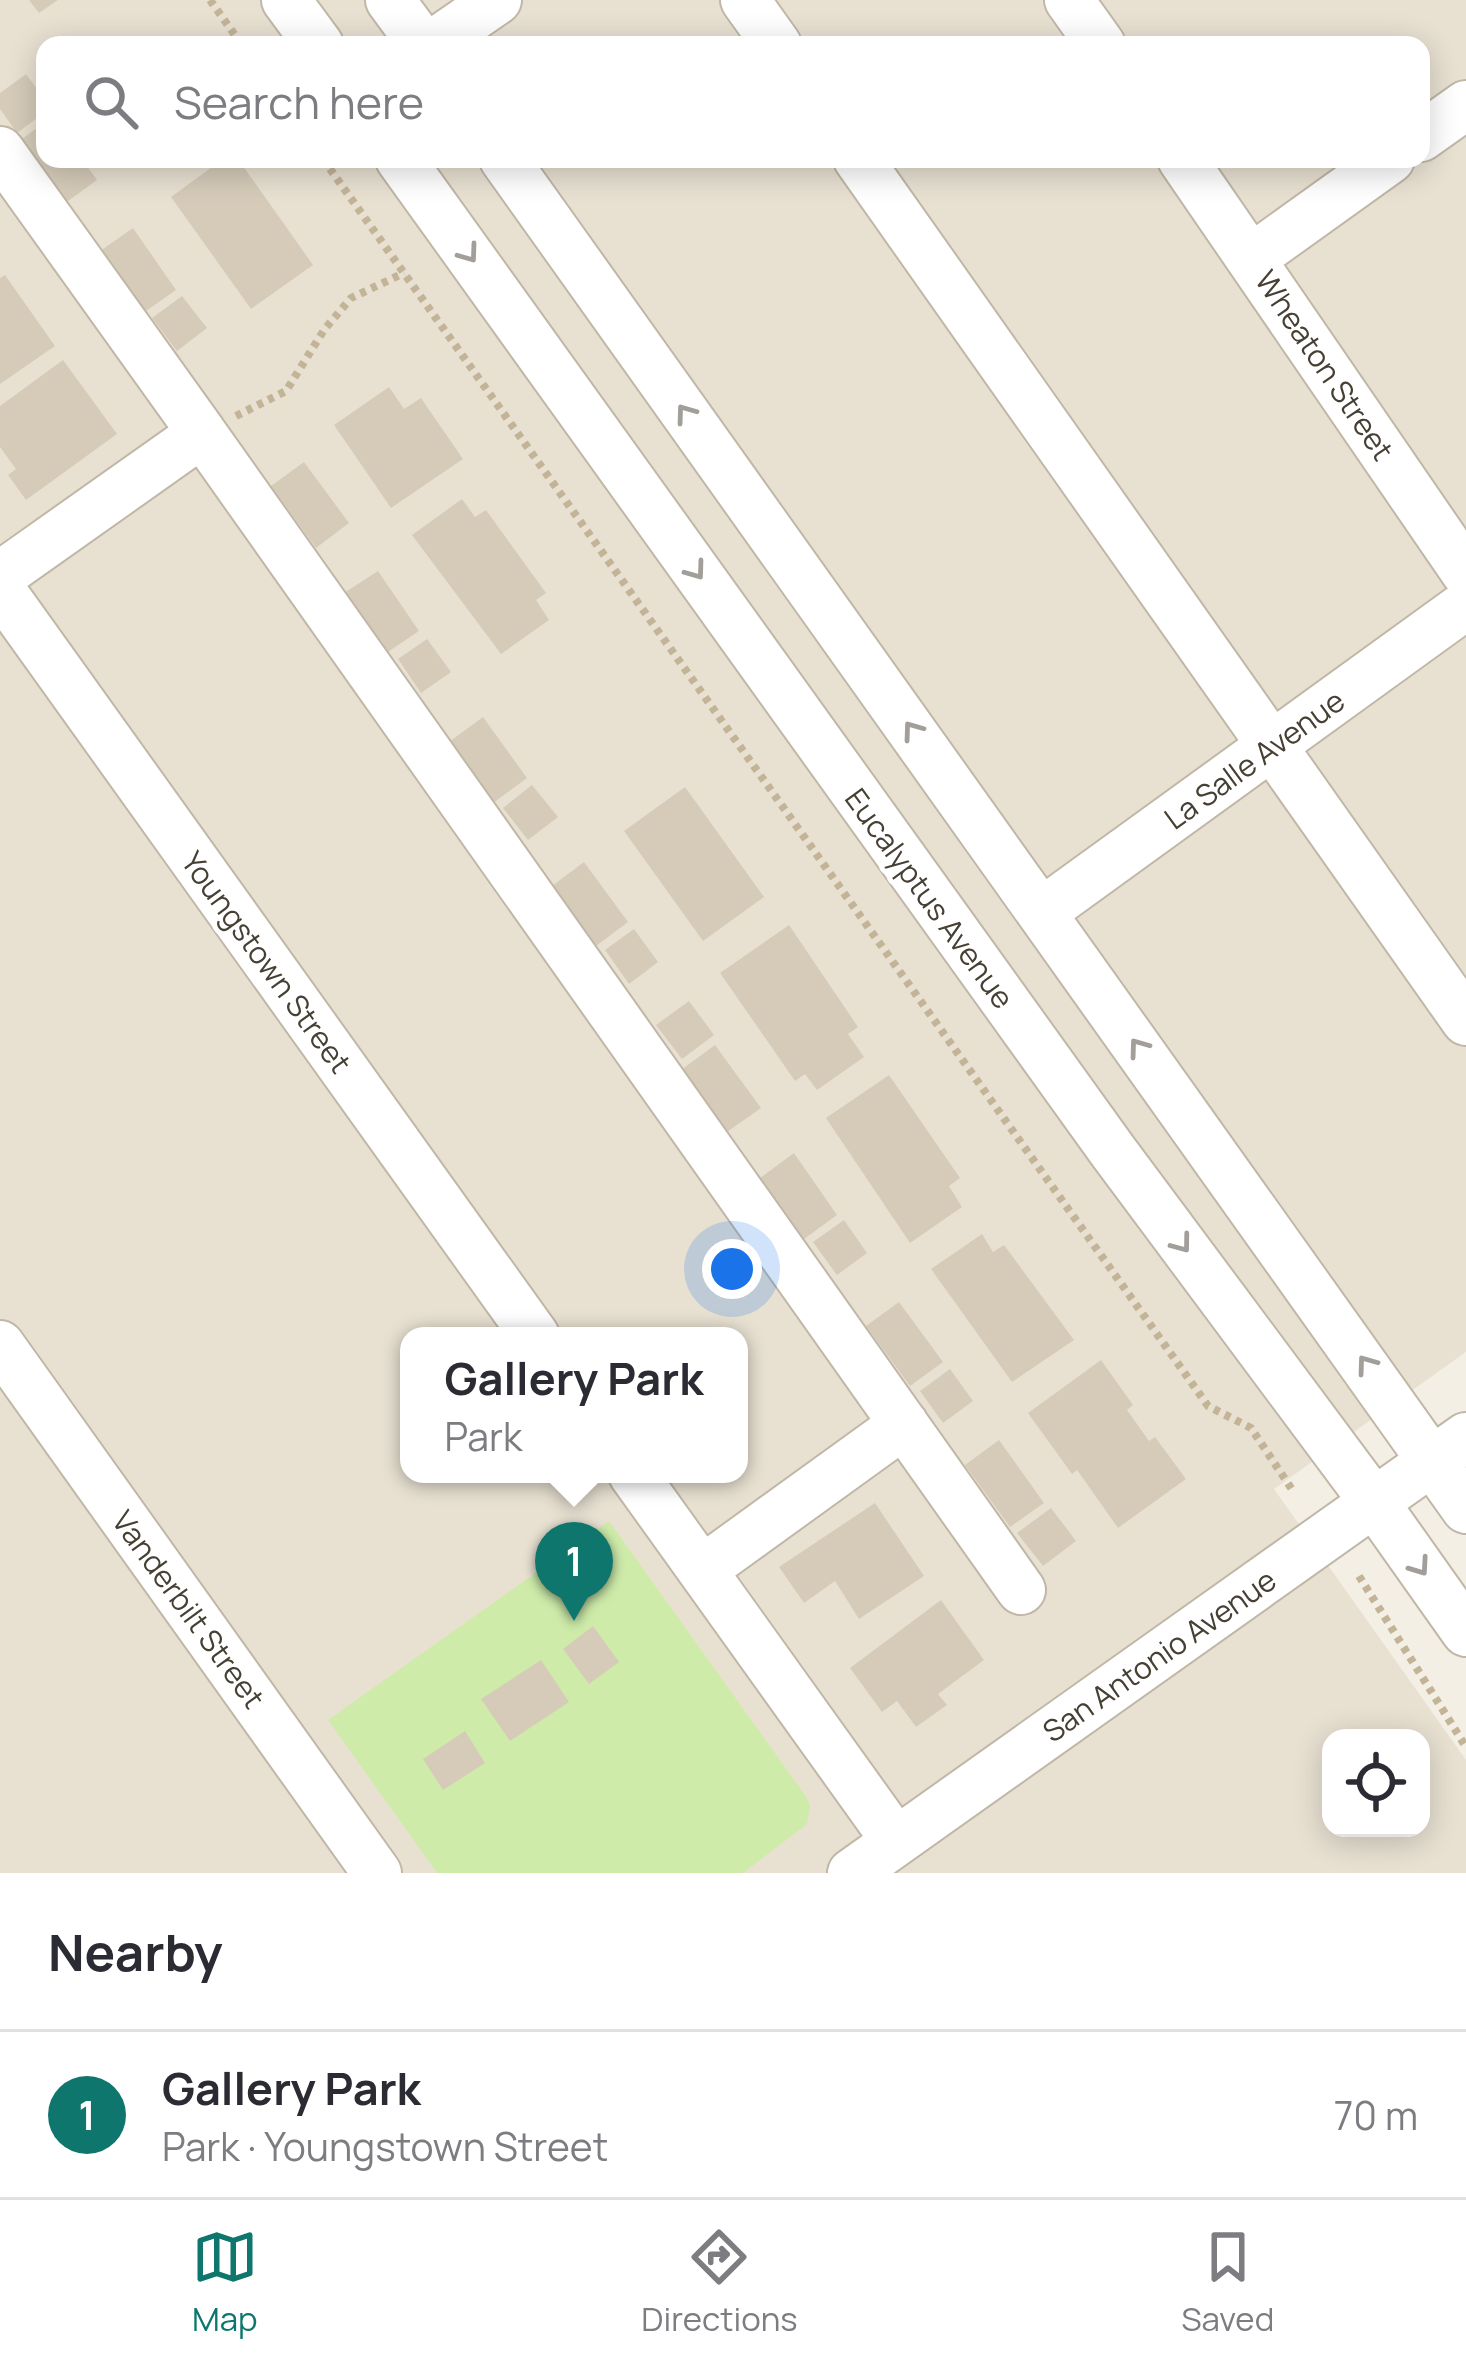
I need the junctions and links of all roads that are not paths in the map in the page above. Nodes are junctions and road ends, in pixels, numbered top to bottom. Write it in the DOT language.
graph roads {
  1 [pos="286,0"];
  2 [pos="390,0"];
  3 [pos="497,0"];
  4 [pos="745,0"];
  5 [pos="1069,0"];
  6 [pos="312,36"];
  7 [pos="416,36"];
  8 [pos="445,36"];
  9 [pos="771,36"];
  10 [pos="1095,36"];
  11 [pos="1466,105"];
  12 [pos="1430,131"];
  13 [pos="0,151"];
  14 [pos="406,168"];
  15 [pos="510,168"];
  16 [pos="864,168"];
  17 [pos="1188,168"];
  18 [pos="1377,168"];
  19 [pos="1252,257"];
  20 [pos="202,433"];
  21 [pos="1466,573"];
  22 [pos="0,576"];
  23 [pos="0,589"];
  24 [pos="1466,605"];
  25 [pos="1275,746"];
  26 [pos="1042,912"];
  27 [pos="1466,1021"];
  28 [pos="529,1327"];
  29 [pos="0,1345"];
  30 [pos="904,1424"];
  31 [pos="1449,1448"];
  32 [pos="639,1483"];
  33 [pos="1374,1502"];
  34 [pos="1466,1509"];
  35 [pos="702,1570"];
  36 [pos="1021,1590"];
  37 [pos="1466,1632"];
  38 [pos="896,1841"];
  39 [pos="377,1873"];
  40 [pos="852,1873"];
  1 -- 6 [label="street"];
  2 -- 7 [label="street"];
  3 -- 8 [label="street"];
  4 -- 9 [label="street"];
  5 -- 10 [label="street"];
  11 -- 12 [label="street"];
  13 -- 20 [label="street"];
  14 -- 33 [label="street, Eucalyptus Avenue, one-way"];
  26 -- 15 [label="street, one-way"];
  16 -- 25 [label="street"];
  17 -- 19 [label="street, Wheaton Street"];
  18 -- 19 [label="street"];
  19 -- 21 [label="street, Wheaton Street"];
  20 -- 22 [label="street"];
  20 -- 30 [label="street"];
  23 -- 28 [label="street, Youngstown Street"];
  24 -- 25 [label="street, La Salle Avenue"];
  25 -- 26 [label="street, La Salle Avenue"];
  25 -- 27 [label="street"];
  31 -- 26 [label="street, one-way"];
  29 -- 39 [label="street, Vanderbilt Street"];
  30 -- 35 [label="street"];
  30 -- 36 [label="street"];
  31 -- 33 [label="street, San Antonio Avenue"];
  31 -- 34 [label="street"];
  32 -- 35 [label="street"];
  33 -- 37 [label="street, Eucalyptus Avenue, one-way"];
  33 -- 38 [label="street, San Antonio Avenue"];
  35 -- 38 [label="street"];
  38 -- 40 [label="street, San Antonio Avenue"];
}
